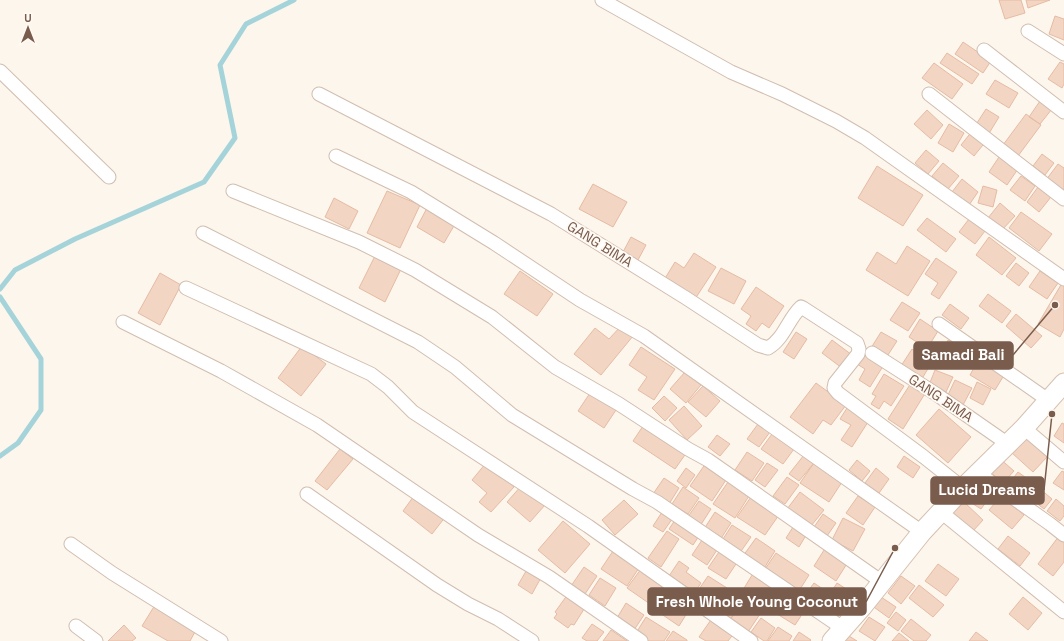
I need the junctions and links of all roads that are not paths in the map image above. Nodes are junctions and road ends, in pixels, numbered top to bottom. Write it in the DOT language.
graph roads {
  1 [pos="602,0"];
  2 [pos="1028,31"];
  3 [pos="984,50"];
  4 [pos="1064,54"];
  5 [pos="0,72"];
  6 [pos="319,94"];
  7 [pos="929,94"];
  8 [pos="1064,112"];
  9 [pos="336,156"];
  10 [pos="108,177"];
  11 [pos="233,191"];
  12 [pos="1064,199"];
  13 [pos="203,233"];
  14 [pos="1064,280"];
  15 [pos="186,288"];
  16 [pos="123,322"];
  17 [pos="939,324"];
  18 [pos="872,353"];
  19 [pos="1064,383"];
  20 [pos="1048,400"];
  21 [pos="1024,428"];
  22 [pos="1008,444"];
  23 [pos="1064,462"];
  24 [pos="978,473"];
  25 [pos="963,488"];
  26 [pos="307,494"];
  27 [pos="941,512"];
  28 [pos="922,532"];
  29 [pos="1064,535"];
  30 [pos="71,544"];
  31 [pos="882,582"];
  32 [pos="1064,612"];
  33 [pos="76,626"];
  34 [pos="838,635"];
  35 [pos="96,641"];
  36 [pos="221,641"];
  37 [pos="532,641"];
  38 [pos="641,641"];
  39 [pos="751,641"];
  1 -- 14 [label="street"];
  2 -- 4 [label="street"];
  3 -- 8 [label="street"];
  5 -- 10 [label="street"];
  6 -- 25 [label="street, GANG BIMA"];
  7 -- 12 [label="street"];
  9 -- 28 [label="street"];
  11 -- 31 [label="street"];
  13 -- 34 [label="street"];
  15 -- 39 [label="street"];
  16 -- 38 [label="street"];
  17 -- 20 [label="street"];
  18 -- 22 [label="street, GANG BIMA"];
  19 -- 20 [label="street"];
  20 -- 21 [label="street"];
  21 -- 22 [label="street"];
  21 -- 23 [label="street"];
  22 -- 24 [label="street"];
  24 -- 25 [label="street"];
  24 -- 29 [label="street"];
  25 -- 27 [label="street"];
  26 -- 37 [label="street"];
  27 -- 28 [label="street"];
  27 -- 32 [label="street"];
  28 -- 31 [label="street"];
  30 -- 36 [label="street"];
  31 -- 34 [label="street"];
  33 -- 35 [label="street"];
}
